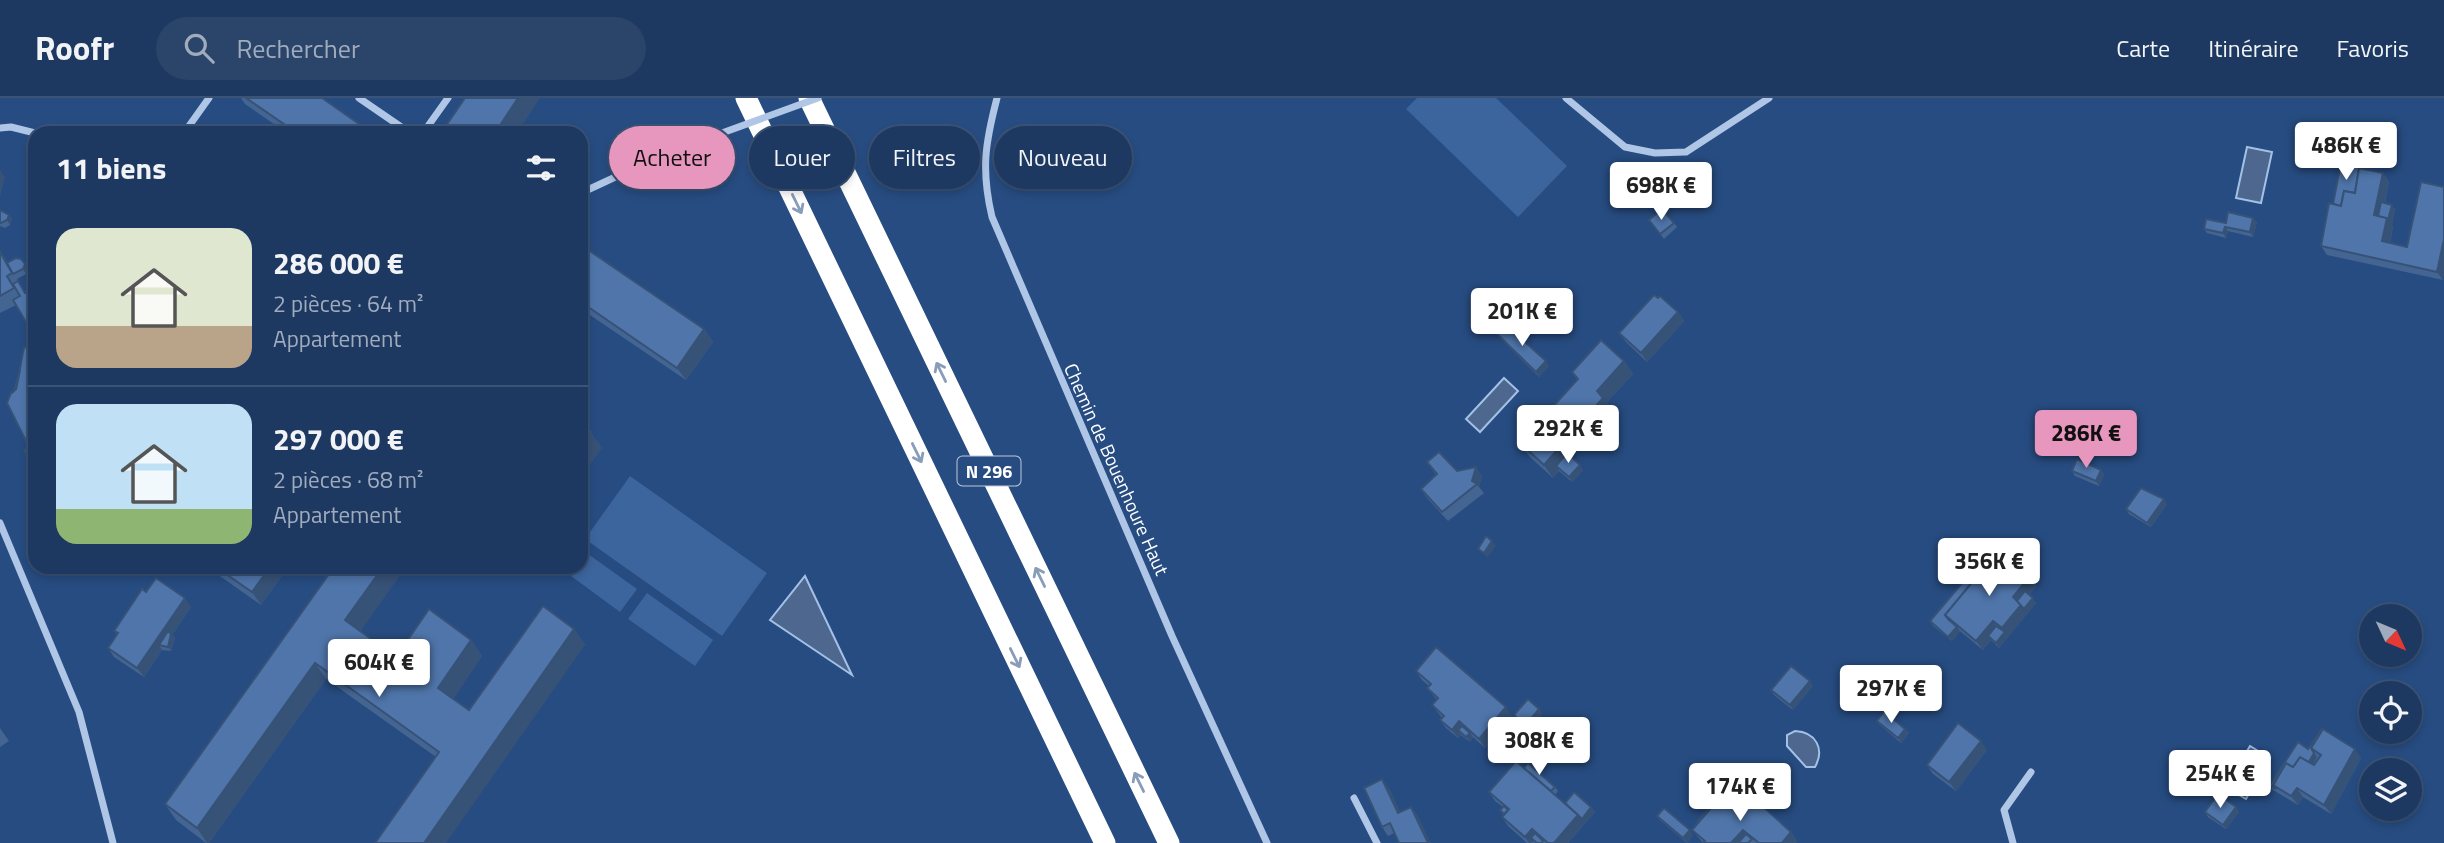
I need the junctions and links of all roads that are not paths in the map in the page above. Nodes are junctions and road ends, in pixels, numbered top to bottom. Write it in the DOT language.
graph roads {
  1 [pos="208,98"];
  2 [pos="359,98"];
  3 [pos="447,98"];
  4 [pos="746,98"];
  5 [pos="809,98"];
  6 [pos="818,98"];
  7 [pos="997,98"];
  8 [pos="1566,98"];
  9 [pos="1769,98"];
  10 [pos="189,126"];
  11 [pos="400,126"];
  12 [pos="428,126"];
  13 [pos="0,128"];
  14 [pos="28,131"];
  15 [pos="588,189"];
  16 [pos="0,523"];
  17 [pos="2031,772"];
  18 [pos="1354,798"];
  19 [pos="113,843"];
  20 [pos="1105,843"];
  21 [pos="1168,843"];
  22 [pos="1267,843"];
  23 [pos="1377,843"];
  24 [pos="2014,843"];
  1 -- 10 [label="street"];
  2 -- 11 [label="street"];
  3 -- 12 [label="street"];
  4 -- 20 [label="highway, N 296, one-way"];
  21 -- 5 [label="highway, N 296, one-way"];
  6 -- 15 [label="street, bridge"];
  7 -- 22 [label="street, Chemin de Bouenhoure Haut"];
  8 -- 9 [label="street"];
  13 -- 14 [label="street"];
  16 -- 19 [label="street"];
  17 -- 24 [label="street"];
  18 -- 23 [label="street"];
}
